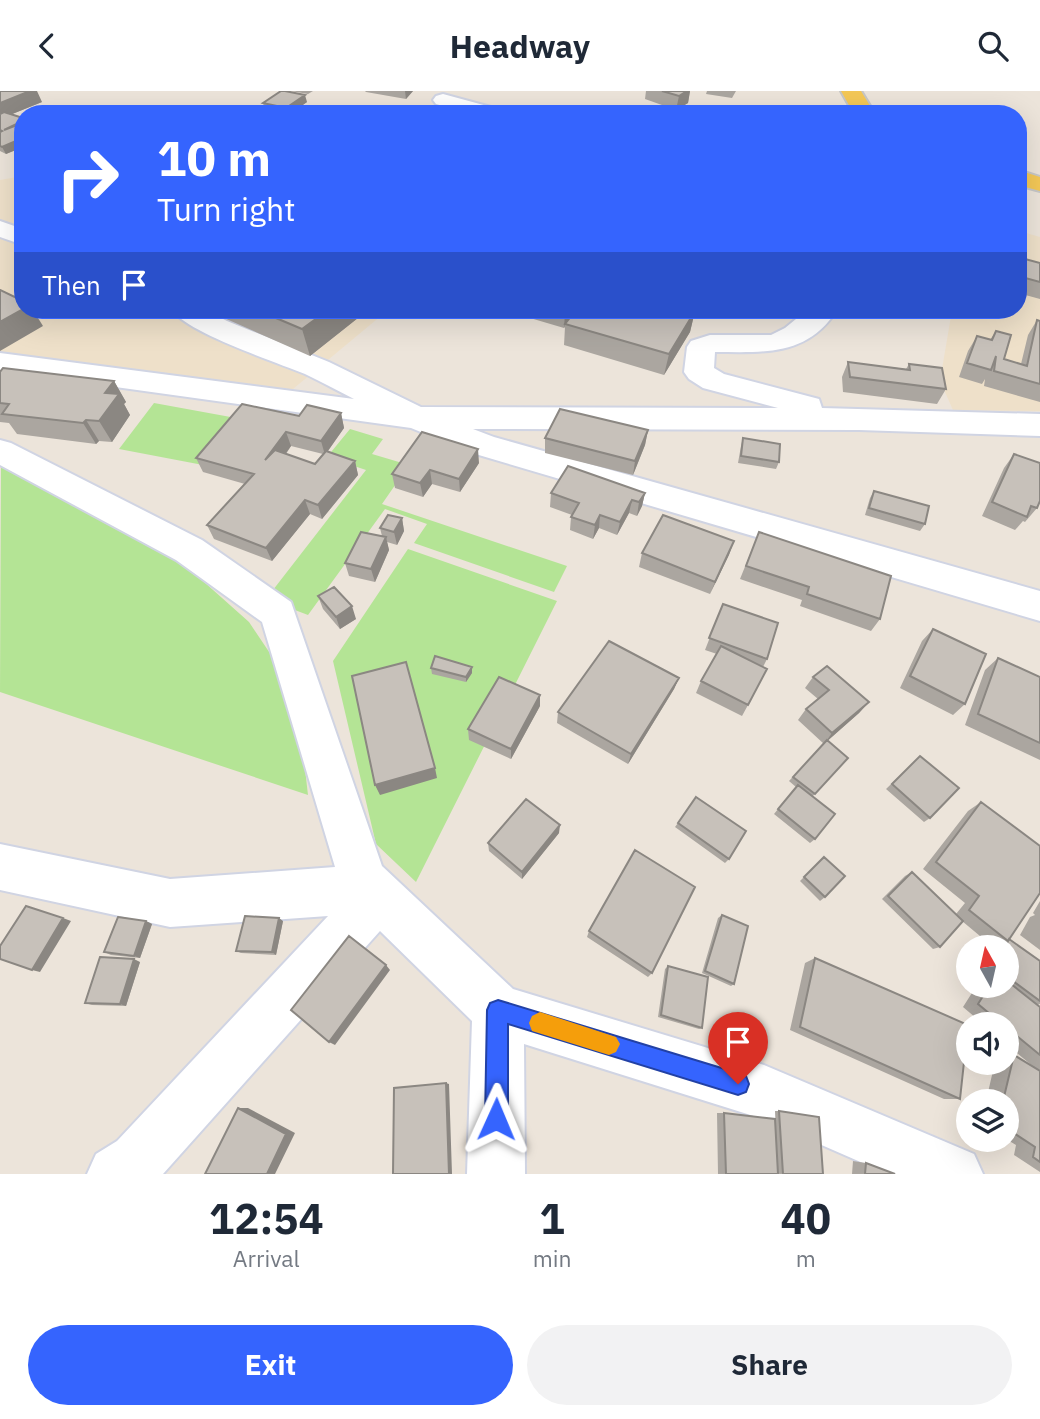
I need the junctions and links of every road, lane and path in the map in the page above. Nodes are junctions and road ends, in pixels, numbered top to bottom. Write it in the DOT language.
graph roads {
  1 [pos="443,100"];
  2 [pos="462,105"];
  3 [pos="202,319"];
  4 [pos="814,319"];
  5 [pos="0,362"];
  6 [pos="416,418"];
  7 [pos="859,419"];
  8 [pos="1040,425"];
  9 [pos="0,451"];
  10 [pos="1040,606"];
  11 [pos="0,867"];
  12 [pos="371,888"];
  13 [pos="498,1010"];
  14 [pos="116,1174"];
  15 [pos="496,1174"];
  16 [pos="954,1174"];
  1 -- 2 [label="street"];
  3 -- 6 [label="street"];
  4 -- 7 [label="street"];
  5 -- 6 [label="street"];
  6 -- 7 [label="street"];
  6 -- 10 [label="street"];
  7 -- 8 [label="street"];
  9 -- 12 [label="street"];
  11 -- 12 [label="street"];
  12 -- 13 [label="street"];
  12 -- 14 [label="street"];
  13 -- 15 [label="street"];
  13 -- 16 [label="street"];
}
